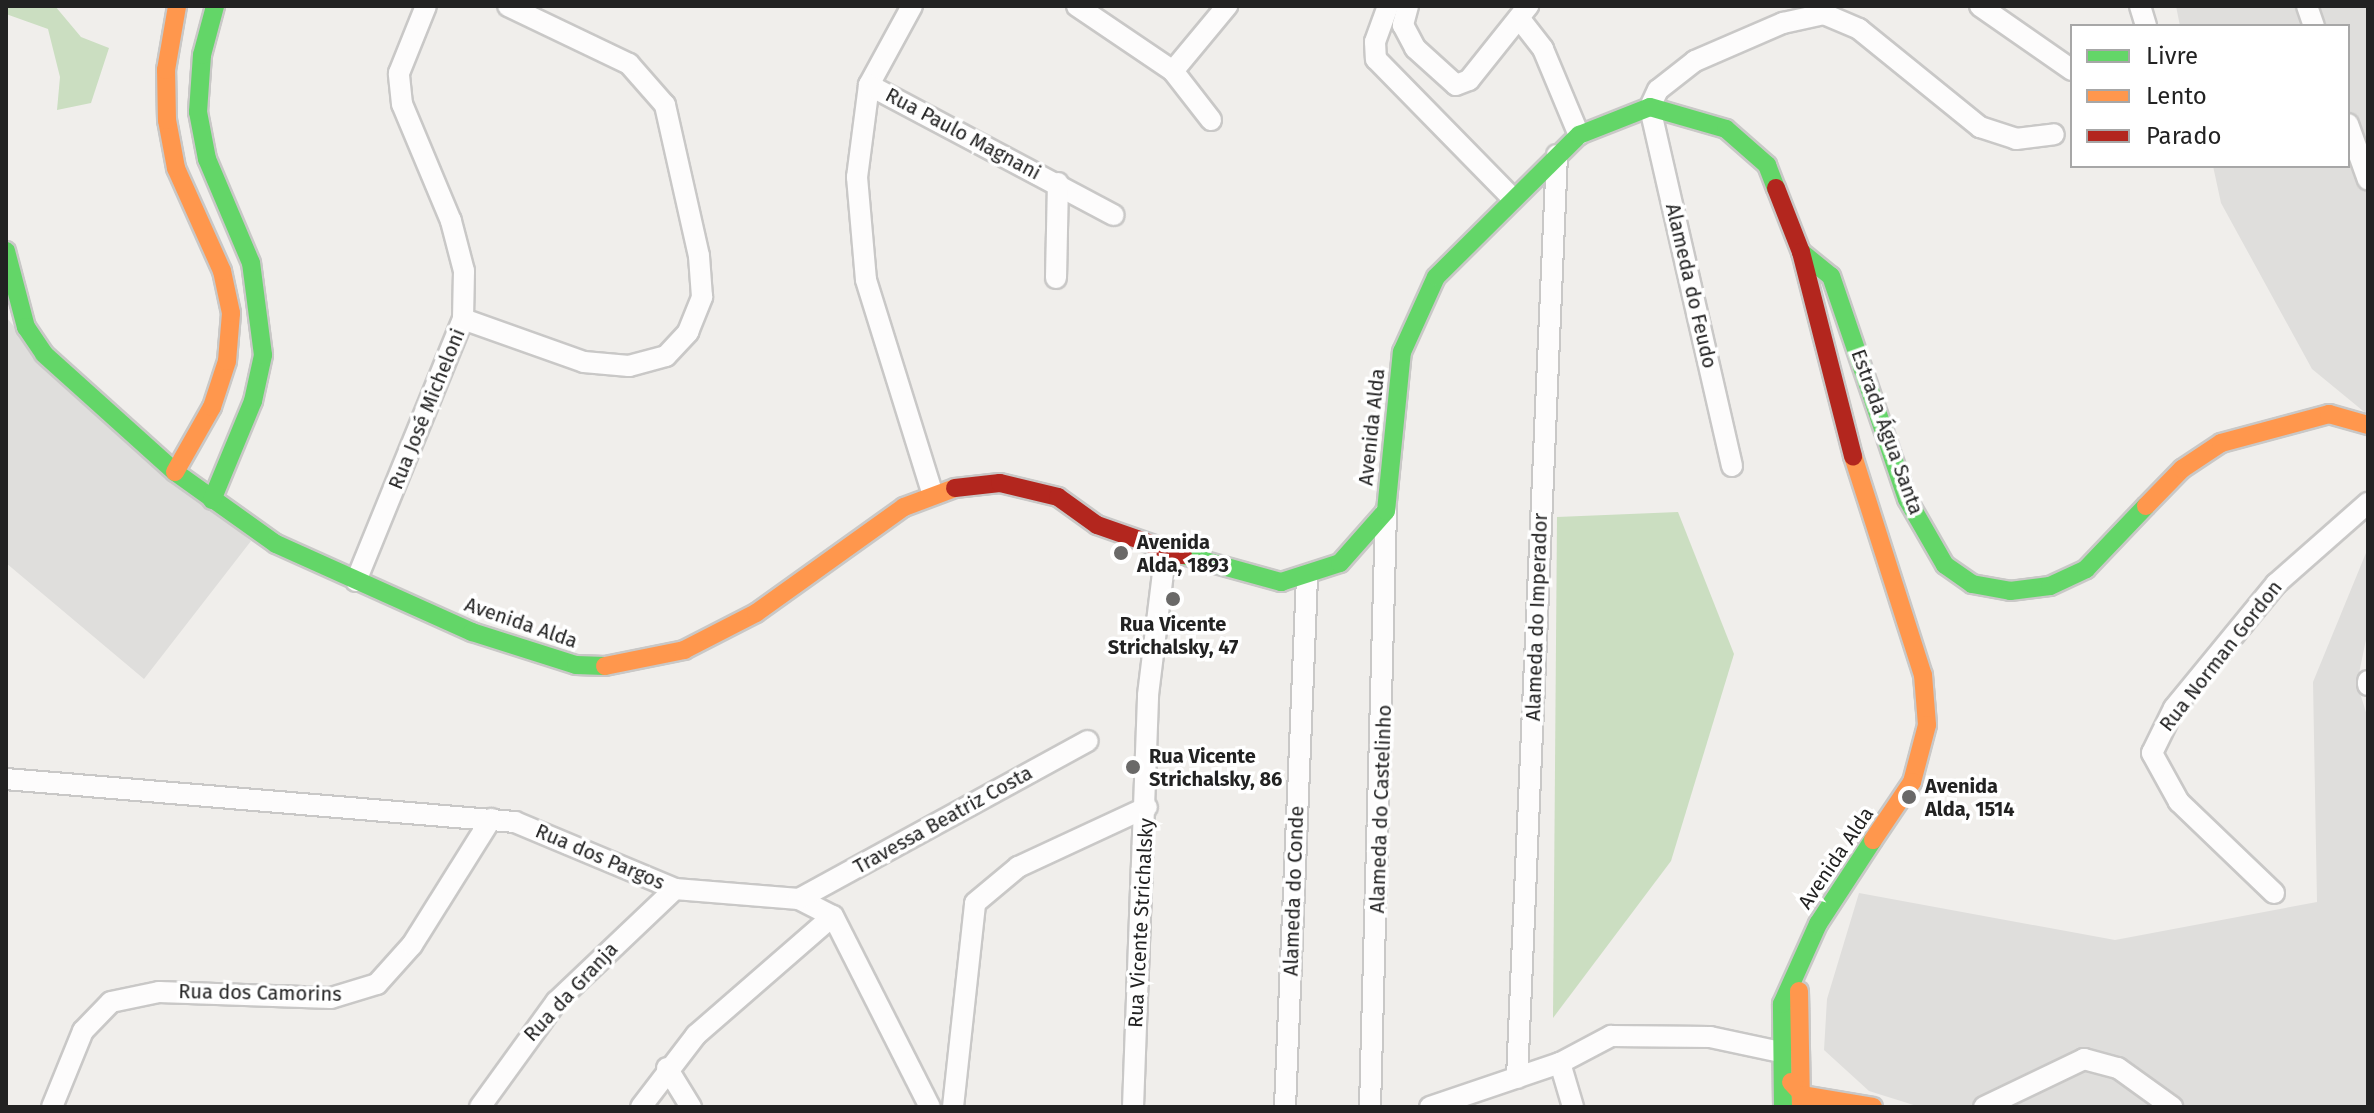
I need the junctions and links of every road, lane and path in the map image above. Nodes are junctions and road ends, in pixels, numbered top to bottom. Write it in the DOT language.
graph roads {
  1 [pos="177,6"];
  2 [pos="215,6"];
  3 [pos="426,6"];
  4 [pos="508,6"];
  5 [pos="912,6"];
  6 [pos="1077,6"];
  7 [pos="1227,6"];
  8 [pos="1388,6"];
  9 [pos="1408,6"];
  10 [pos="1980,6"];
  11 [pos="1524,12"];
  12 [pos="2070,68"];
  13 [pos="1173,71"];
  14 [pos="869,85"];
  15 [pos="1650,107"];
  16 [pos="1211,120"];
  17 [pos="2350,130"];
  18 [pos="2054,134"];
  19 [pos="1579,135"];
  20 [pos="1557,155"];
  21 [pos="2368,180"];
  22 [pos="1058,183"];
  23 [pos="1512,198"];
  24 [pos="1114,215"];
  25 [pos="6,251"];
  26 [pos="1801,252"];
  27 [pos="1056,278"];
  28 [pos="463,319"];
  29 [pos="2368,425"];
  30 [pos="1732,466"];
  31 [pos="175,472"];
  32 [pos="932,492"];
  33 [pos="212,500"];
  34 [pos="2368,503"];
  35 [pos="1386,511"];
  36 [pos="1166,548"];
  37 [pos="1307,578"];
  38 [pos="356,581"];
  39 [pos="1088,741"];
  40 [pos="6,779"];
  41 [pos="1147,807"];
  42 [pos="491,819"];
  43 [pos="675,889"];
  44 [pos="2274,893"];
  45 [pos="799,899"];
  46 [pos="833,916"];
  47 [pos="1798,973"];
  48 [pos="1802,1054"];
  49 [pos="1780,1062"];
  50 [pos="1560,1063"];
  51 [pos="667,1068"];
  52 [pos="1517,1078"];
  53 [pos="1495,1086"];
  54 [pos="1854,1099"];
  55 [pos="1802,1101"];
  56 [pos="52,1107"];
  57 [pos="480,1107"];
  58 [pos="641,1107"];
  59 [pos="691,1107"];
  60 [pos="930,1107"];
  61 [pos="953,1107"];
  62 [pos="1133,1107"];
  63 [pos="1285,1107"];
  64 [pos="1370,1107"];
  65 [pos="1430,1107"];
  66 [pos="1481,1107"];
  67 [pos="1573,1107"];
  68 [pos="1783,1107"];
  69 [pos="1873,1107"];
  70 [pos="1984,1107"];
  71 [pos="2172,1107"];
  1 -- 31 [label="street"];
  2 -- 33 [label="street"];
  3 -- 28 [label="street, Rua José Micheloni"];
  4 -- 28 [label="street"];
  5 -- 14 [label="street"];
  6 -- 13 [label="street"];
  7 -- 13 [label="street"];
  8 -- 23 [label="street"];
  9 -- 11 [label="street"];
  10 -- 12 [label="street"];
  11 -- 19 [label="street"];
  13 -- 16 [label="street"];
  14 -- 22 [label="street, Rua Paulo Magnani"];
  14 -- 32 [label="street"];
  15 -- 18 [label="street"];
  15 -- 19 [label="street, Avenida Alda"];
  15 -- 26 [label="street, Avenida Alda"];
  15 -- 30 [label="street, Alameda do Feudo"];
  17 -- 21 [label="street"];
  19 -- 20 [label="street, Avenida Alda"];
  20 -- 23 [label="street, Avenida Alda"];
  20 -- 52 [label="street, Alameda do Imperador"];
  22 -- 24 [label="street, Rua Paulo Magnani"];
  22 -- 27 [label="street, Rua Paulo Magnani"];
  23 -- 35 [label="street, Avenida Alda"];
  25 -- 31 [label="street, Avenida Alda"];
  26 -- 29 [label="street, Estrada Água Santa"];
  26 -- 47 [label="street, Avenida Alda"];
  28 -- 38 [label="street, Rua José Micheloni"];
  31 -- 33 [label="street, Avenida Alda"];
  32 -- 36 [label="street, Avenida Alda"];
  32 -- 38 [label="street, Avenida Alda"];
  33 -- 38 [label="street, Avenida Alda"];
  34 -- 44 [label="street, Rua Norman Gordon"];
  35 -- 37 [label="street, Avenida Alda"];
  35 -- 64 [label="street, Alameda do Castelinho"];
  36 -- 37 [label="street, Avenida Alda"];
  36 -- 41 [label="street, Rua Vicente Strichalsky"];
  37 -- 63 [label="street, Alameda do Conde"];
  39 -- 45 [label="street, Travessa Beatriz Costa"];
  40 -- 42 [label="street, Rua dos Pargos"];
  41 -- 61 [label="street"];
  41 -- 62 [label="street, Rua Vicente Strichalsky"];
  42 -- 43 [label="street, Rua dos Pargos"];
  42 -- 56 [label="street, Rua dos Camorins"];
  43 -- 45 [label="street, Rua dos Pargos"];
  43 -- 57 [label="street, Rua da Granja"];
  45 -- 46 [label="street, Rua dos Pargos"];
  46 -- 51 [label="street"];
  46 -- 60 [label="street"];
  47 -- 48 [label="street, Avenida Alda"];
  47 -- 49 [label="street, Avenida Alda"];
  48 -- 54 [label="street"];
  48 -- 55 [label="street, Avenida Alda"];
  49 -- 50 [label="street"];
  49 -- 55 [label="street"];
  49 -- 68 [label="street, Avenida Alda"];
  50 -- 52 [label="street"];
  50 -- 67 [label="street"];
  51 -- 58 [label="street"];
  51 -- 59 [label="street"];
  52 -- 53 [label="street"];
  53 -- 65 [label="street"];
  53 -- 66 [label="street"];
  54 -- 55 [label="street"];
  54 -- 69 [label="street"];
  70 -- 71 [label="street"];
}
